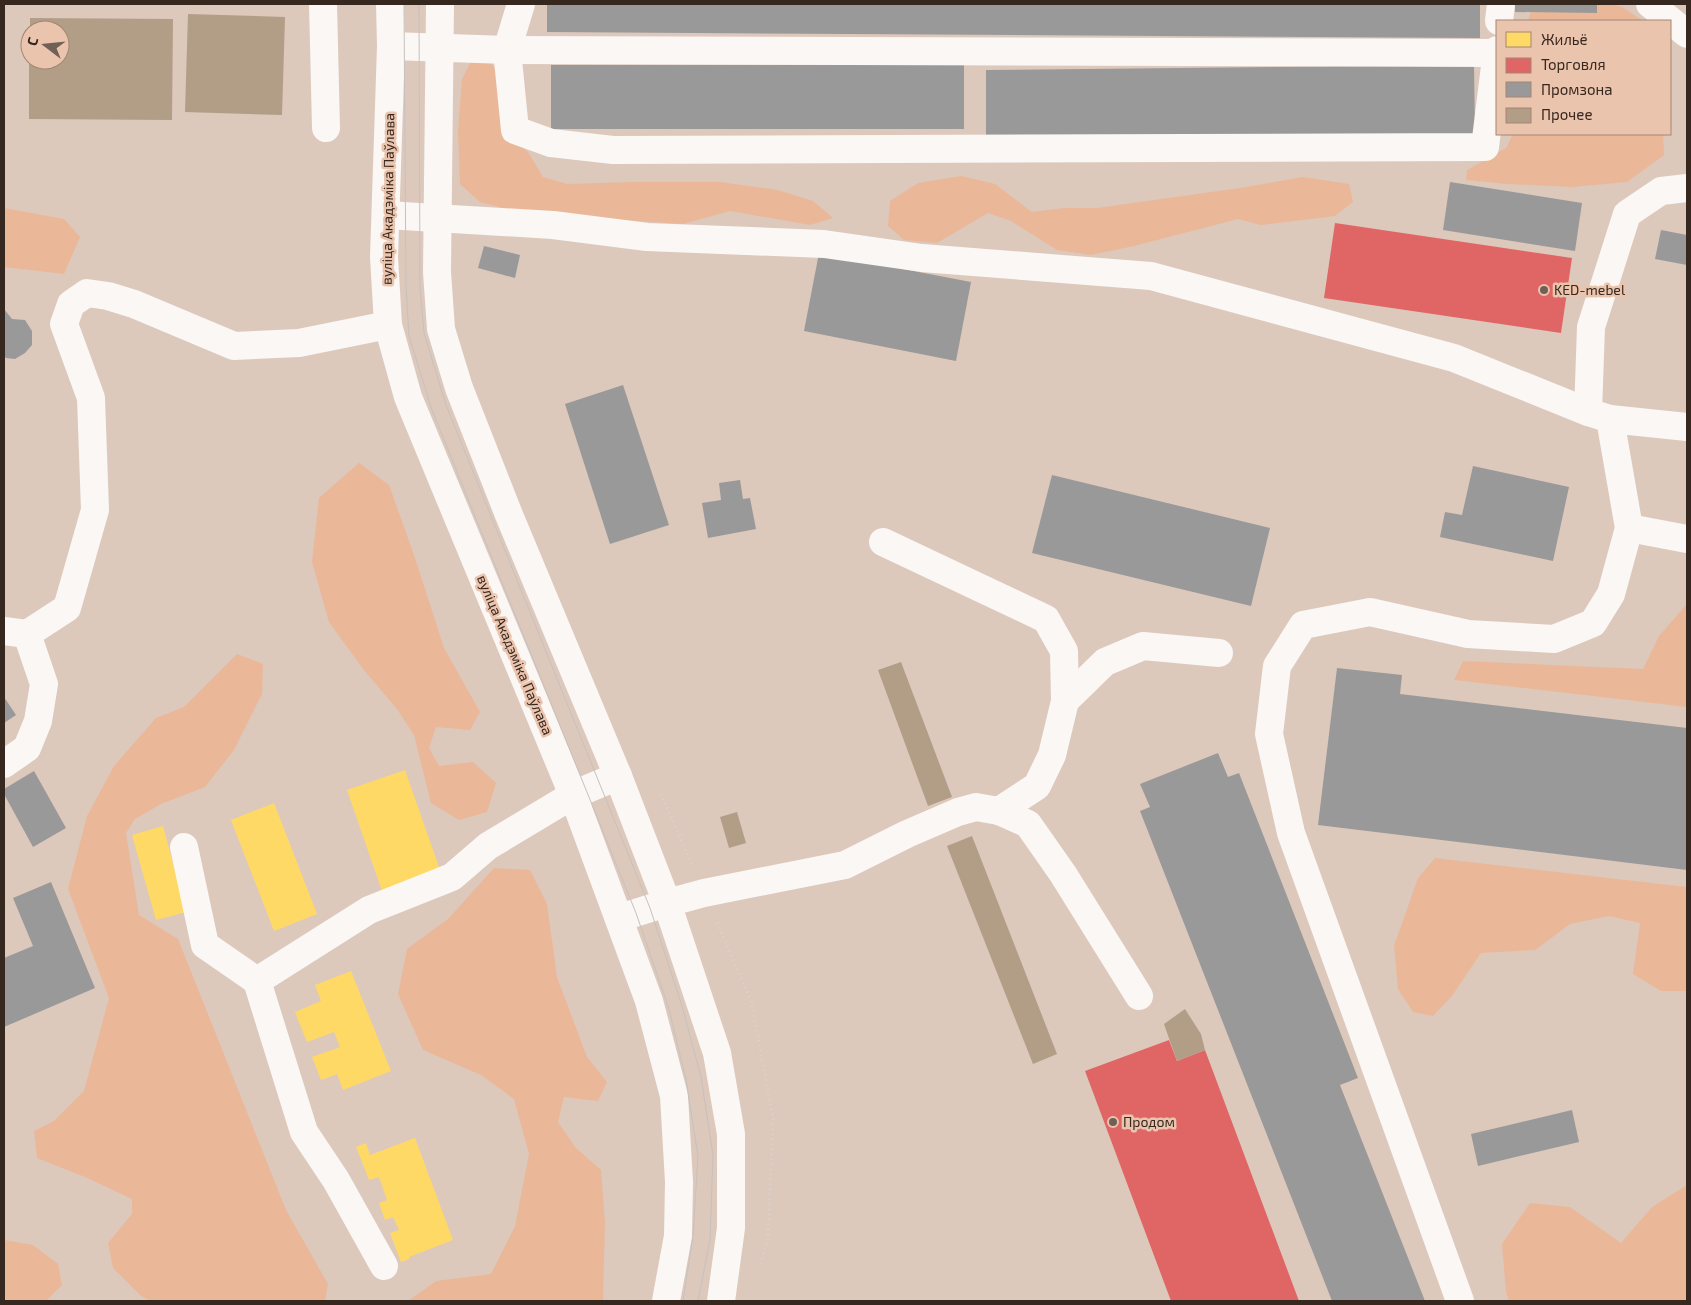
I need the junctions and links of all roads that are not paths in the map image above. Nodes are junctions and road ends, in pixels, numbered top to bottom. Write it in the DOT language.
graph roads {
  1 [pos="323,4"];
  2 [pos="390,4"];
  3 [pos="440,4"];
  4 [pos="522,4"];
  5 [pos="1501,4"];
  6 [pos="1650,4"];
  7 [pos="1500,20"];
  8 [pos="1670,20"];
  9 [pos="1671,21"];
  10 [pos="1687,34"];
  11 [pos="391,46"];
  12 [pos="440,48"];
  13 [pos="507,50"];
  14 [pos="1496,52"];
  15 [pos="1496,60"];
  16 [pos="326,128"];
  17 [pos="1687,188"];
  18 [pos="386,215"];
  19 [pos="438,219"];
  20 [pos="388,325"];
  21 [pos="1599,415"];
  22 [pos="1687,427"];
  23 [pos="1629,528"];
  24 [pos="1687,539"];
  25 [pos="882,542"];
  26 [pos="16,633"];
  27 [pos="1219,653"];
  28 [pos="1065,701"];
  29 [pos="4,764"];
  30 [pos="618,776"];
  31 [pos="573,795"];
  32 [pos="999,811"];
  33 [pos="184,846"];
  34 [pos="667,903"];
  35 [pos="619,918"];
  36 [pos="257,981"];
  37 [pos="1139,996"];
  38 [pos="384,1266"];
  39 [pos="666,1301"];
  40 [pos="721,1301"];
  41 [pos="1460,1301"];
  1 -- 16 [label="main road"];
  2 -- 11 [label="main road, вуліца Акадэміка Паўлава"];
  3 -- 12 [label="main road"];
  4 -- 13 [label="main road"];
  5 -- 7 [label="main road"];
  6 -- 8 [label="main road"];
  9 -- 10 [label="main road"];
  11 -- 12 [label="main road"];
  11 -- 18 [label="main road, вуліца Акадэміка Паўлава"];
  12 -- 13 [label="main road"];
  12 -- 19 [label="main road"];
  13 -- 14 [label="main road"];
  13 -- 15 [label="main road"];
  17 -- 21 [label="main road"];
  18 -- 19 [label="main road"];
  18 -- 20 [label="main road, вуліца Акадэміка Паўлава"];
  19 -- 21 [label="main road"];
  19 -- 30 [label="main road"];
  20 -- 26 [label="main road"];
  20 -- 31 [label="main road, вуліца Акадэміка Паўлава"];
  21 -- 22 [label="main road"];
  21 -- 23 [label="main road"];
  23 -- 24 [label="main road"];
  23 -- 41 [label="main road"];
  25 -- 28 [label="main road"];
  26 -- 29 [label="main road"];
  27 -- 28 [label="main road"];
  28 -- 32 [label="main road"];
  30 -- 31 [label="main road"];
  30 -- 34 [label="main road"];
  31 -- 35 [label="main road, вуліца Акадэміка Паўлава"];
  31 -- 36 [label="main road"];
  32 -- 34 [label="main road"];
  32 -- 37 [label="main road"];
  33 -- 36 [label="main road"];
  34 -- 35 [label="main road"];
  34 -- 40 [label="main road"];
  35 -- 39 [label="main road, вуліца Акадэміка Паўлава"];
  36 -- 38 [label="main road"];
}
